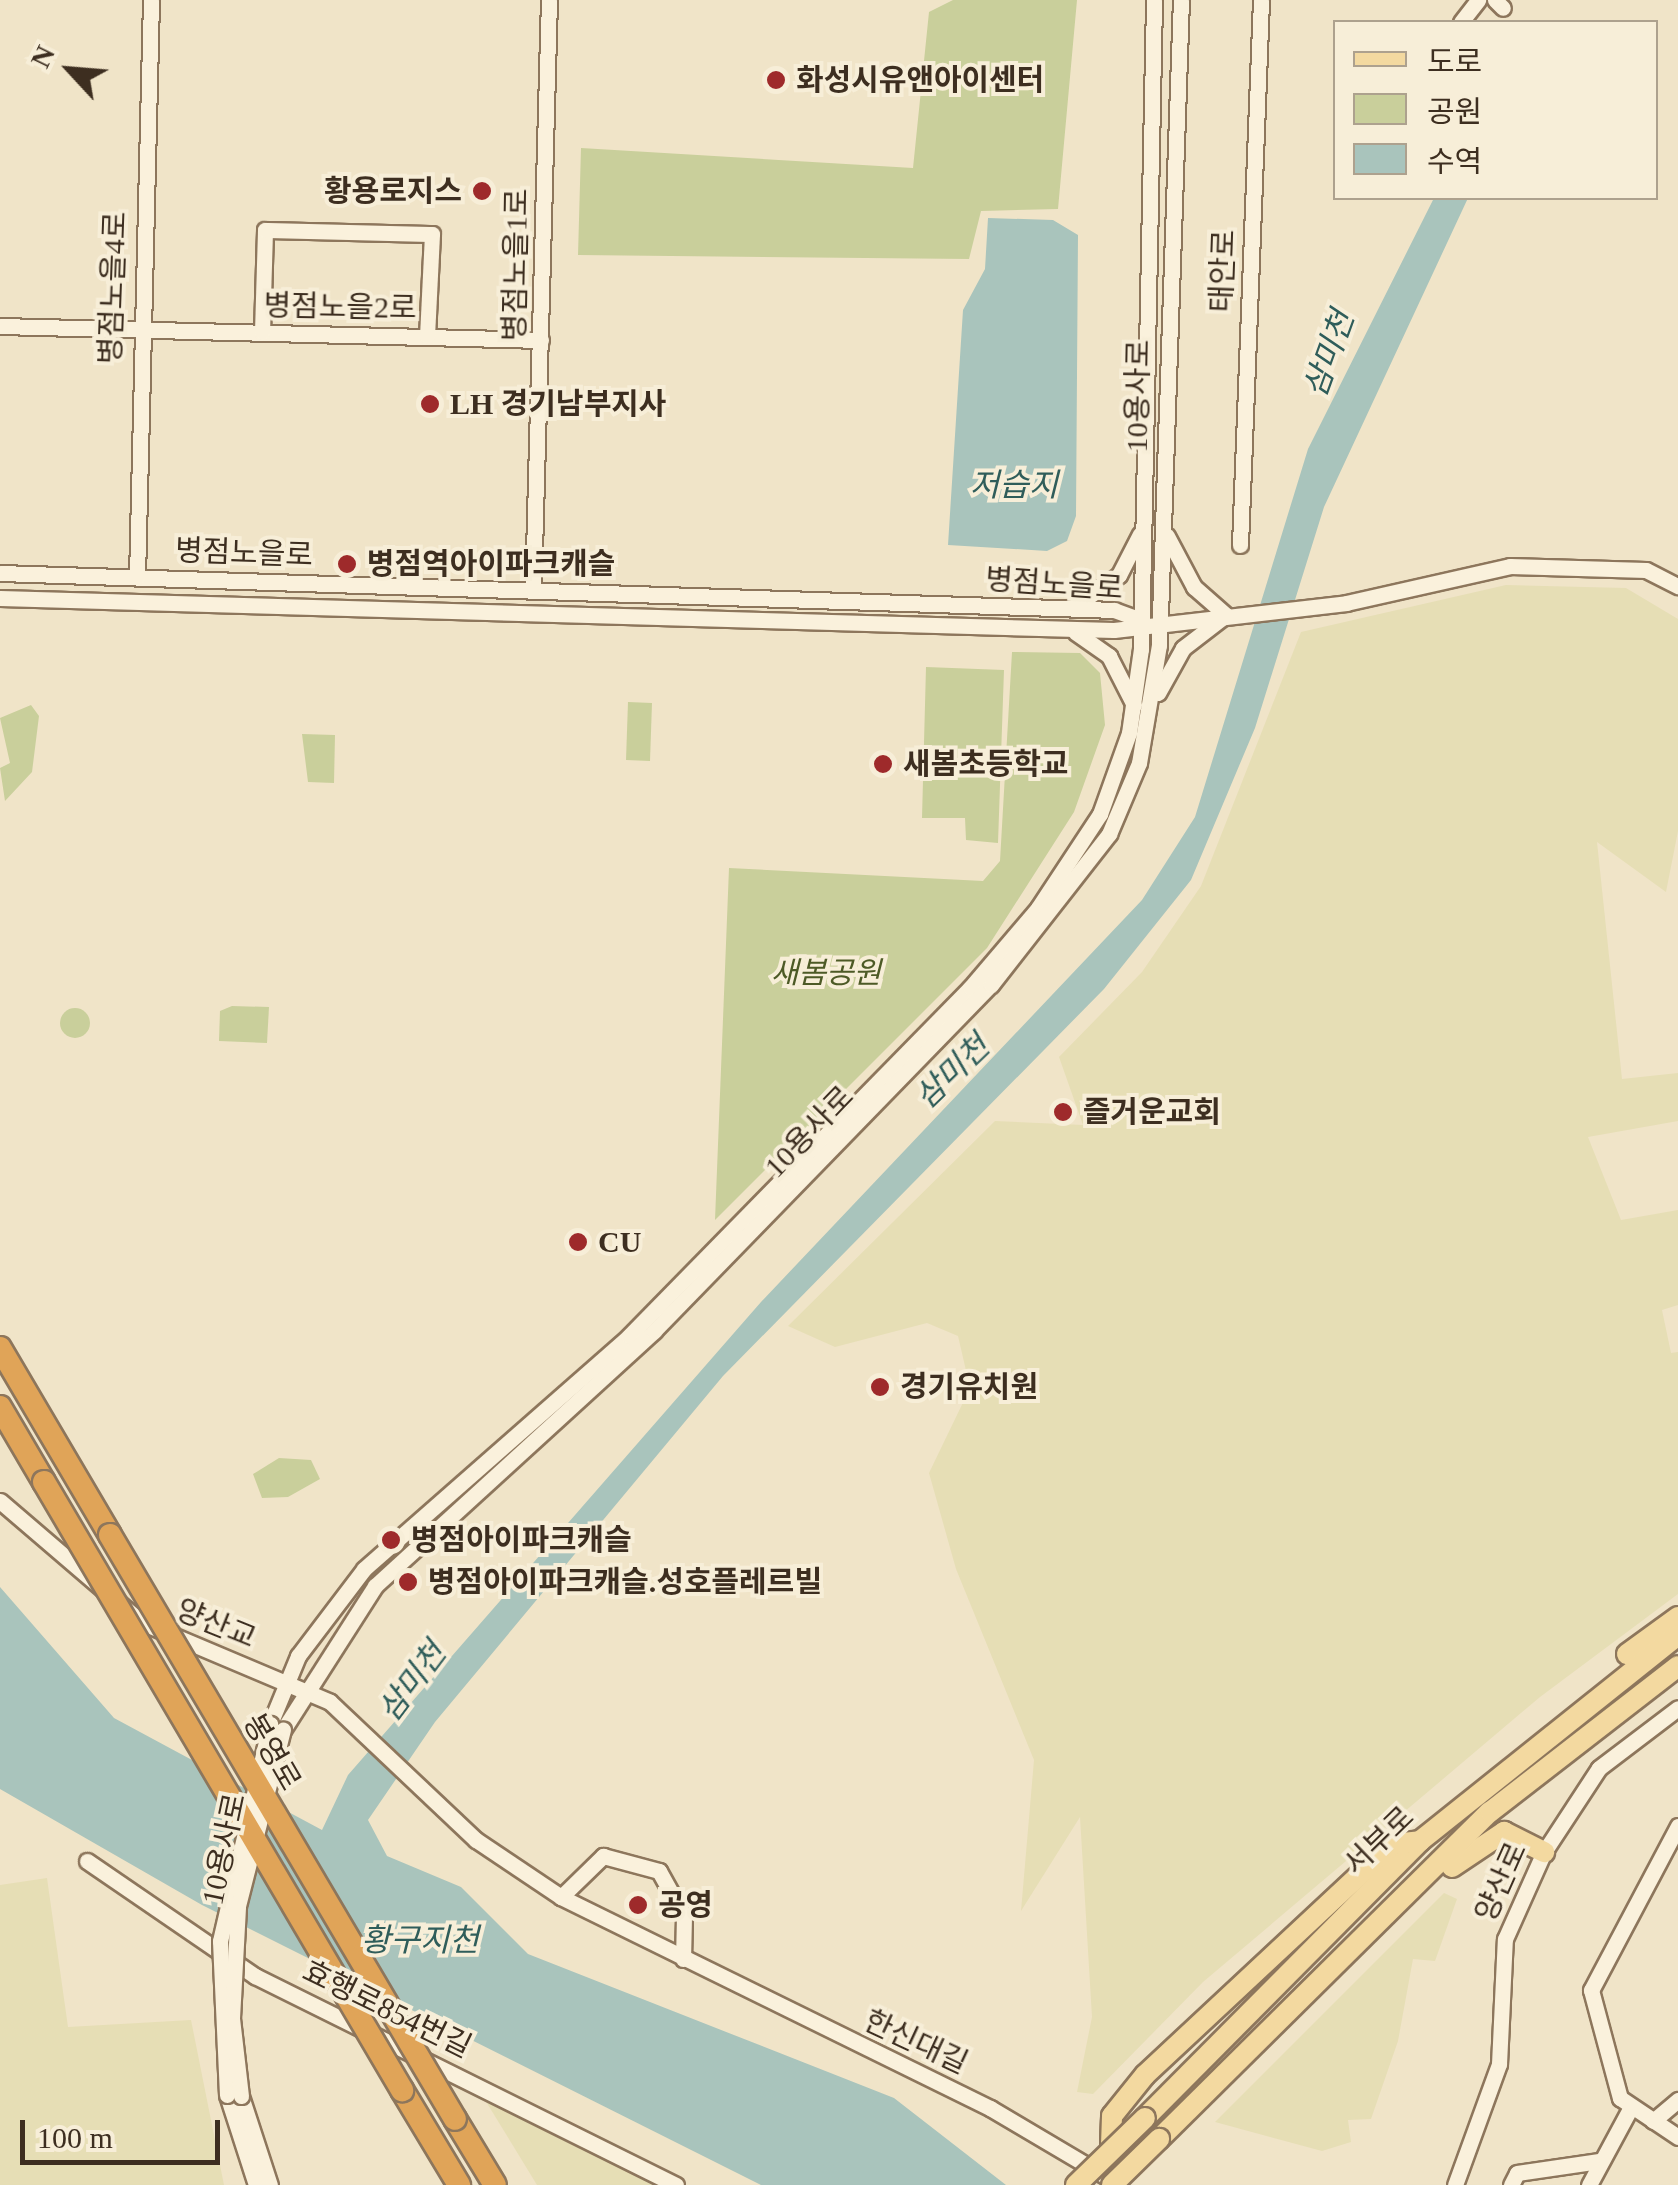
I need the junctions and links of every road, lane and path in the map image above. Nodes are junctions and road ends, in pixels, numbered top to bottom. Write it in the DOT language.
graph roads {
  1 [pos="151,0"];
  2 [pos="549,0"];
  3 [pos="1154,0"];
  4 [pos="1181,0"];
  5 [pos="1260,0"];
  6 [pos="1478,0"];
  7 [pos="1463,20"];
  8 [pos="0,326"];
  9 [pos="138,329"];
  10 [pos="262,332"];
  11 [pos="427,336"];
  12 [pos="542,340"];
  13 [pos="1142,530"];
  14 [pos="1164,530"];
  15 [pos="1240,544"];
  16 [pos="0,573"];
  17 [pos="55,574"];
  18 [pos="136,577"];
  19 [pos="212,580"];
  20 [pos="1678,586"];
  21 [pos="444,588"];
  22 [pos="533,590"];
  23 [pos="626,594"];
  24 [pos="0,598"];
  25 [pos="50,600"];
  26 [pos="210,606"];
  27 [pos="1071,608"];
  28 [pos="441,614"];
  29 [pos="1226,615"];
  30 [pos="1161,618"];
  31 [pos="624,620"];
  32 [pos="1141,620"];
  33 [pos="1070,629"];
  34 [pos="1144,700"];
  35 [pos="0,1348"];
  36 [pos="0,1406"];
  37 [pos="0,1501"];
  38 [pos="1678,1617"];
  39 [pos="321,1620"];
  40 [pos="338,1632"];
  41 [pos="1678,1636"];
  42 [pos="1678,1666"];
  43 [pos="285,1682"];
  44 [pos="301,1689"];
  45 [pos="1576,1708"];
  46 [pos="1678,1708"];
  47 [pos="276,1727"];
  48 [pos="418,1785"];
  49 [pos="1678,1826"];
  50 [pos="1420,1841"];
  51 [pos="1544,1852"];
  52 [pos="87,1861"];
  53 [pos="562,1897"];
  54 [pos="683,1959"];
  55 [pos="1310,1988"];
  56 [pos="234,2096"];
  57 [pos="1678,2100"];
  58 [pos="1631,2108"];
  59 [pos="1653,2120"];
  60 [pos="1678,2137"];
  61 [pos="1599,2161"];
  62 [pos="1115,2184"];
  63 [pos="256,2185"];
  64 [pos="270,2185"];
  65 [pos="459,2185"];
  66 [pos="495,2185"];
  67 [pos="676,2185"];
  68 [pos="1076,2185"];
  69 [pos="1455,2185"];
  70 [pos="1511,2185"];
  71 [pos="1588,2185"];
  1 -- 9 [label="street, 병점노을4로"];
  2 -- 12 [label="street, 병점노을1로"];
  3 -- 13 [label="street, 10용사로"];
  4 -- 14 [label="street, 10용사로"];
  5 -- 15 [label="street, 태안로"];
  6 -- 7 [label="street"];
  8 -- 9 [label="street, 병점노을2로"];
  9 -- 10 [label="street, 병점노을2로"];
  9 -- 18 [label="street, 병점노을4로"];
  10 -- 11 [label="street, 병점노을2로"];
  10 -- 11 [label="street"];
  11 -- 12 [label="street, 병점노을2로"];
  12 -- 22 [label="street, 병점노을1로"];
  13 -- 27 [label="street"];
  13 -- 32 [label="street, 10용사로"];
  14 -- 29 [label="street"];
  14 -- 30 [label="street, 10용사로"];
  16 -- 17 [label="street, 병점노을로"];
  17 -- 18 [label="street, 병점노을로"];
  17 -- 25 [label="street"];
  18 -- 19 [label="street, 병점노을로"];
  19 -- 21 [label="street, 병점노을로"];
  19 -- 26 [label="street"];
  20 -- 29 [label="street"];
  21 -- 22 [label="street, 병점노을로"];
  21 -- 28 [label="street"];
  22 -- 23 [label="street, 병점노을로"];
  23 -- 27 [label="street, 병점노을로"];
  23 -- 31 [label="street"];
  24 -- 25 [label="street, 병점노을로"];
  25 -- 26 [label="street, 병점노을로"];
  26 -- 28 [label="street, 병점노을로"];
  27 -- 32 [label="street, 병점노을로"];
  27 -- 33 [label="street"];
  28 -- 31 [label="street, 병점노을로"];
  29 -- 30 [label="street"];
  29 -- 34 [label="street"];
  30 -- 32 [label="street"];
  30 -- 34 [label="street, 10용사로"];
  31 -- 33 [label="street, 병점노을로"];
  32 -- 33 [label="street, 병점노을로"];
  32 -- 34 [label="street, 10용사로"];
  33 -- 34 [label="street"];
  34 -- 39 [label="street, 10용사로"];
  34 -- 40 [label="street, 10용사로"];
  35 -- 66 [label="highway, 봉영로, bridge"];
  36 -- 65 [label="highway, 봉영로, bridge"];
  37 -- 43 [label="street, 양산교"];
  38 -- 45 [label="main road"];
  39 -- 40 [label="street"];
  39 -- 43 [label="street, 10용사로"];
  40 -- 44 [label="street, 10용사로"];
  41 -- 45 [label="main road, 서부로"];
  42 -- 55 [label="main road, 서부로"];
  43 -- 44 [label="street, 양산교"];
  43 -- 47 [label="street, 10용사로"];
  44 -- 47 [label="street, 10용사로"];
  44 -- 48 [label="street, 양산교"];
  45 -- 50 [label="main road, 서부로"];
  46 -- 51 [label="street, 양산로"];
  47 -- 56 [label="street, 10용사로, bridge"];
  48 -- 53 [label="street, 한신대길"];
  49 -- 58 [label="street"];
  50 -- 62 [label="main road"];
  50 -- 68 [label="main road, 서부로, bridge"];
  51 -- 55 [label="main road"];
  51 -- 69 [label="street, 양산로"];
  52 -- 67 [label="street, 효행로854번길"];
  53 -- 54 [label="street, 한신대길"];
  53 -- 54 [label="street"];
  54 -- 62 [label="street, 한신대길"];
  55 -- 62 [label="main road, 서부로, bridge"];
  56 -- 63 [label="street, 10용사로"];
  56 -- 64 [label="street, 10용사로"];
  57 -- 59 [label="street"];
  58 -- 59 [label="street"];
  58 -- 61 [label="street"];
  59 -- 60 [label="street"];
  61 -- 70 [label="street"];
  61 -- 71 [label="street"];
}
